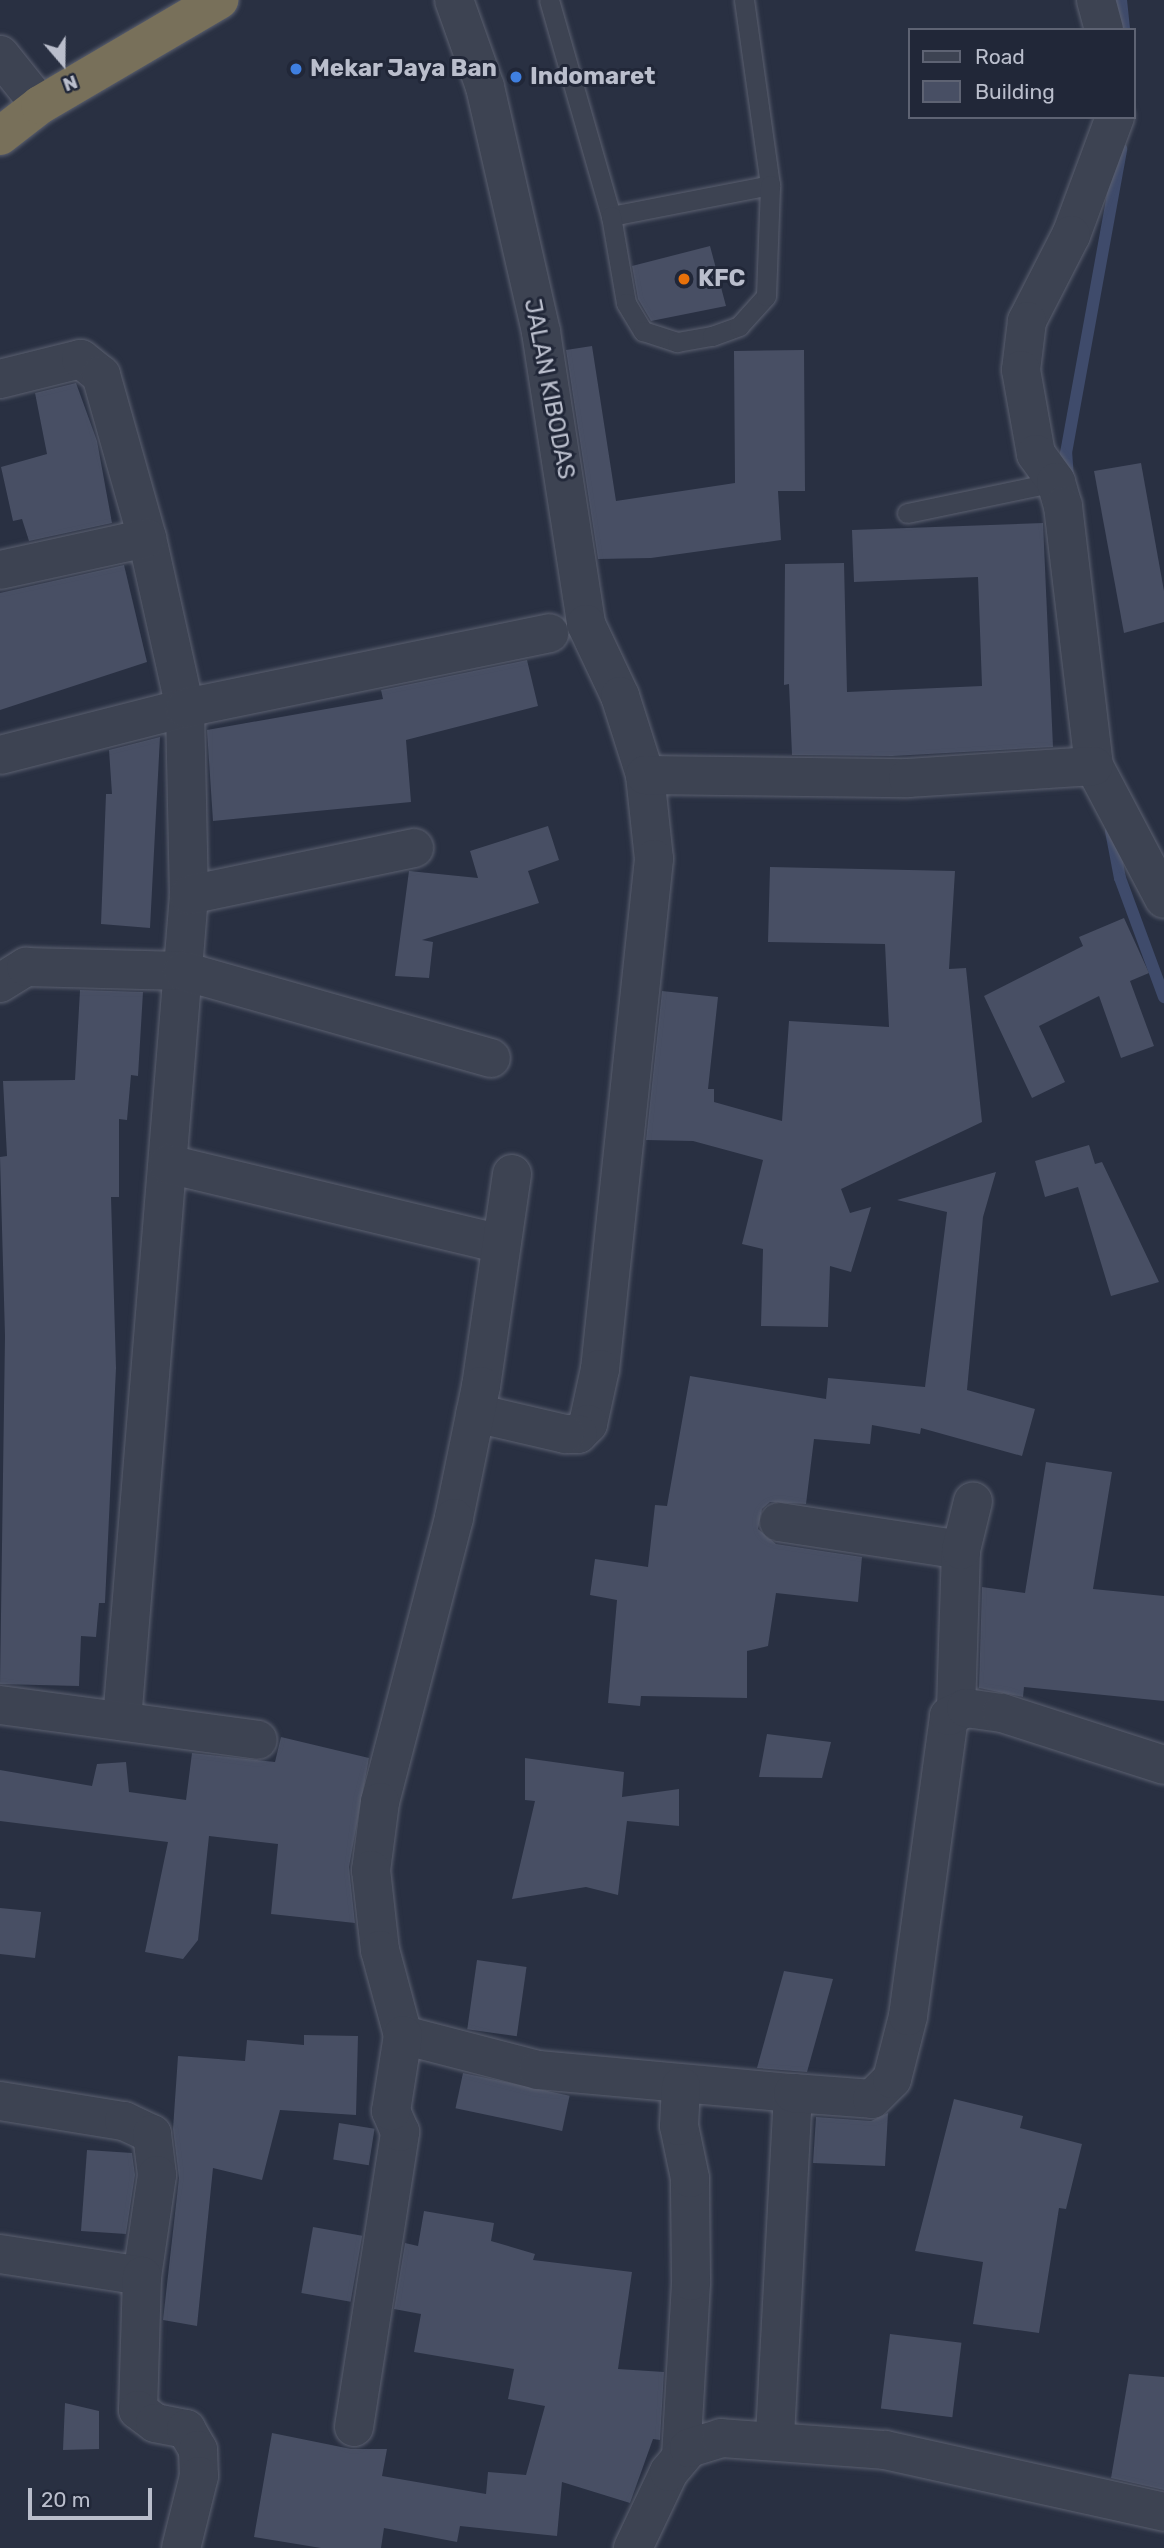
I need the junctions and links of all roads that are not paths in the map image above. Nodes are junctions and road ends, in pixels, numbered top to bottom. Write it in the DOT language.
graph roads {
  1 [pos="219,0"];
  2 [pos="454,0"];
  3 [pos="550,0"];
  4 [pos="744,0"];
  5 [pos="1096,0"];
  6 [pos="1103,28"];
  7 [pos="0,55"];
  8 [pos="40,104"];
  9 [pos="1114,119"];
  10 [pos="0,135"];
  11 [pos="770,185"];
  12 [pos="611,216"];
  13 [pos="0,379"];
  14 [pos="1056,482"];
  15 [pos="907,513"];
  16 [pos="147,538"];
  17 [pos="0,570"];
  18 [pos="549,633"];
  19 [pos="185,708"];
  20 [pos="0,755"];
  21 [pos="1094,766"];
  22 [pos="645,775"];
  23 [pos="414,848"];
  24 [pos="189,895"];
  25 [pos="1164,899"];
  26 [pos="183,971"];
  27 [pos="0,983"];
  28 [pos="491,1058"];
  29 [pos="168,1164"];
  30 [pos="512,1174"];
  31 [pos="500,1244"];
  32 [pos="475,1413"];
  33 [pos="973,1501"];
  34 [pos="779,1522"];
  35 [pos="961,1550"];
  36 [pos="0,1705"];
  37 [pos="956,1711"];
  38 [pos="122,1721"];
  39 [pos="258,1740"];
  40 [pos="1164,1765"];
  41 [pos="403,2035"];
  42 [pos="681,2085"];
  43 [pos="793,2092"];
  44 [pos="0,2101"];
  45 [pos="0,2254"];
  46 [pos="142,2276"];
  47 [pos="354,2427"];
  48 [pos="775,2440"];
  49 [pos="681,2457"];
  50 [pos="1164,2512"];
  51 [pos="181,2548"];
  52 [pos="633,2548"];
  1 -- 8 [label="highway"];
  2 -- 22 [label="street, JALAN KIBODAS"];
  3 -- 12 [label="lane"];
  4 -- 11 [label="lane"];
  5 -- 6 [label="street"];
  7 -- 8 [label="street"];
  8 -- 10 [label="highway"];
  9 -- 14 [label="street"];
  11 -- 12 [label="lane"];
  11 -- 12 [label="lane"];
  13 -- 16 [label="street"];
  14 -- 15 [label="lane"];
  14 -- 21 [label="street"];
  16 -- 17 [label="street"];
  16 -- 19 [label="street"];
  18 -- 19 [label="street"];
  19 -- 20 [label="street"];
  19 -- 24 [label="street"];
  21 -- 22 [label="street"];
  21 -- 25 [label="street"];
  22 -- 32 [label="street, JALAN KIBODAS"];
  23 -- 24 [label="street"];
  24 -- 26 [label="street"];
  26 -- 27 [label="street"];
  26 -- 28 [label="street"];
  26 -- 29 [label="street"];
  29 -- 31 [label="street"];
  29 -- 38 [label="street"];
  30 -- 31 [label="street"];
  31 -- 32 [label="street"];
  32 -- 41 [label="street"];
  33 -- 35 [label="street"];
  34 -- 35 [label="street"];
  35 -- 37 [label="street"];
  36 -- 38 [label="street"];
  37 -- 40 [label="street"];
  37 -- 43 [label="street"];
  38 -- 39 [label="street"];
  41 -- 42 [label="street"];
  41 -- 47 [label="street"];
  42 -- 43 [label="street"];
  42 -- 49 [label="street"];
  43 -- 48 [label="street"];
  44 -- 46 [label="street"];
  45 -- 46 [label="street"];
  46 -- 51 [label="street"];
  48 -- 49 [label="street"];
  48 -- 50 [label="street"];
  49 -- 52 [label="street"];
}
